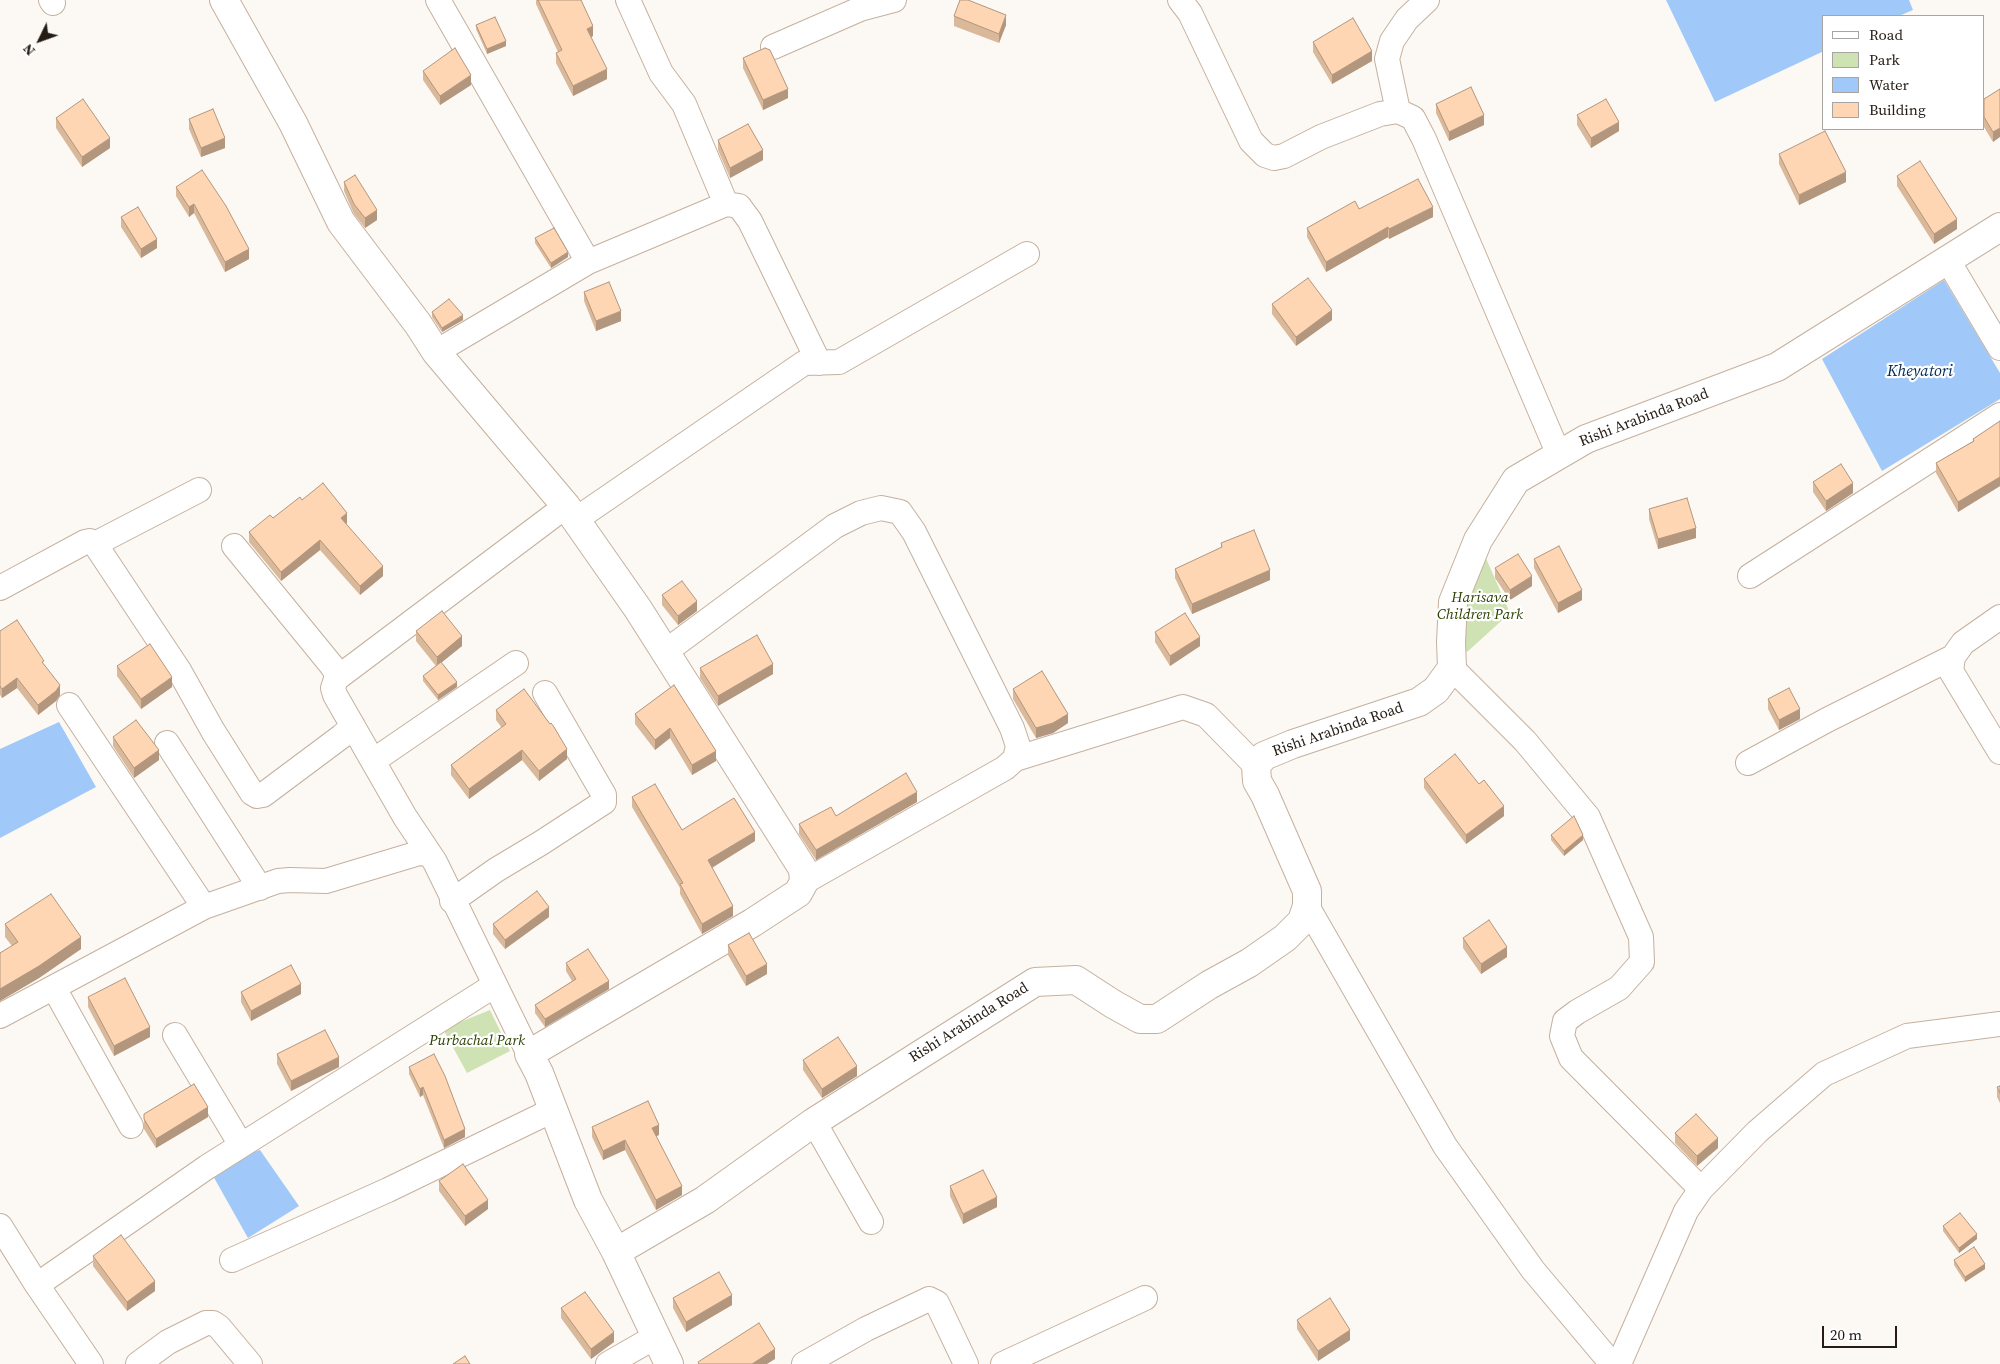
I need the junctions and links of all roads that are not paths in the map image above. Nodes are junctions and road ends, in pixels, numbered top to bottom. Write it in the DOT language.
graph roads {
  1 [pos="224,0"];
  2 [pos="438,0"];
  3 [pos="628,0"];
  4 [pos="894,0"];
  5 [pos="1180,0"];
  6 [pos="1427,0"];
  7 [pos="858,5"];
  8 [pos="773,47"];
  9 [pos="1398,111"];
  10 [pos="726,204"];
  11 [pos="2000,227"];
  12 [pos="1027,254"];
  13 [pos="1947,259"];
  14 [pos="588,262"];
  15 [pos="2000,348"];
  16 [pos="436,352"];
  17 [pos="819,363"];
  18 [pos="2000,415"];
  19 [pos="1559,455"];
  20 [pos="199,490"];
  21 [pos="571,513"];
  22 [pos="95,544"];
  23 [pos="234,546"];
  24 [pos="1750,576"];
  25 [pos="0,588"];
  26 [pos="2000,617"];
  27 [pos="665,652"];
  28 [pos="1952,657"];
  29 [pos="516,663"];
  30 [pos="1452,668"];
  31 [pos="336,678"];
  32 [pos="545,693"];
  33 [pos="69,705"];
  34 [pos="353,726"];
  35 [pos="167,743"];
  36 [pos="2000,752"];
  37 [pos="1015,758"];
  38 [pos="374,761"];
  39 [pos="1748,763"];
  40 [pos="1256,766"];
  41 [pos="429,854"];
  42 [pos="804,882"];
  43 [pos="260,888"];
  44 [pos="452,901"];
  45 [pos="1308,906"];
  46 [pos="204,907"];
  47 [pos="495,985"];
  48 [pos="54,988"];
  49 [pos="0,1016"];
  50 [pos="2000,1024"];
  51 [pos="175,1035"];
  52 [pos="529,1054"];
  53 [pos="553,1110"];
  54 [pos="814,1122"];
  55 [pos="131,1126"];
  56 [pos="241,1145"];
  57 [pos="1702,1189"];
  58 [pos="871,1222"];
  59 [pos="0,1226"];
  60 [pos="616,1252"];
  61 [pos="232,1260"];
  62 [pos="37,1285"];
  63 [pos="1145,1298"];
  64 [pos="655,1337"];
  65 [pos="91,1364"];
  66 [pos="138,1364"];
  67 [pos="250,1364"];
  68 [pos="608,1364"];
  69 [pos="669,1364"];
  70 [pos="804,1364"];
  71 [pos="966,1364"];
  72 [pos="1003,1364"];
  73 [pos="1612,1364"];
  74 [pos="1619,1364"];
  1 -- 16 [label="street"];
  2 -- 14 [label="street"];
  3 -- 10 [label="street"];
  4 -- 7 [label="street"];
  5 -- 9 [label="street"];
  6 -- 9 [label="street"];
  7 -- 8 [label="street"];
  9 -- 19 [label="street"];
  10 -- 14 [label="street"];
  10 -- 17 [label="street"];
  11 -- 13 [label="street, Rishi Arabinda Road"];
  12 -- 17 [label="street"];
  13 -- 15 [label="street"];
  13 -- 19 [label="street, Rishi Arabinda Road"];
  14 -- 16 [label="street"];
  16 -- 21 [label="street"];
  17 -- 21 [label="street"];
  18 -- 24 [label="street"];
  19 -- 30 [label="street, Rishi Arabinda Road"];
  20 -- 22 [label="street"];
  21 -- 27 [label="street"];
  21 -- 31 [label="street"];
  22 -- 25 [label="street"];
  22 -- 34 [label="street"];
  23 -- 31 [label="street"];
  26 -- 28 [label="street"];
  27 -- 37 [label="street"];
  27 -- 42 [label="street"];
  28 -- 36 [label="street"];
  28 -- 39 [label="street"];
  29 -- 38 [label="street"];
  30 -- 40 [label="street, Rishi Arabinda Road"];
  30 -- 57 [label="street"];
  31 -- 34 [label="street"];
  32 -- 44 [label="street"];
  33 -- 46 [label="street"];
  34 -- 38 [label="street"];
  35 -- 43 [label="street"];
  37 -- 40 [label="street"];
  37 -- 42 [label="street"];
  38 -- 41 [label="street"];
  40 -- 45 [label="street, Rishi Arabinda Road"];
  41 -- 43 [label="street"];
  41 -- 44 [label="street"];
  42 -- 52 [label="street"];
  43 -- 46 [label="street"];
  44 -- 47 [label="street"];
  45 -- 54 [label="street, Rishi Arabinda Road"];
  45 -- 73 [label="street"];
  46 -- 48 [label="street"];
  47 -- 52 [label="street"];
  47 -- 56 [label="street"];
  48 -- 49 [label="street"];
  48 -- 55 [label="street"];
  50 -- 57 [label="street"];
  51 -- 56 [label="street"];
  52 -- 53 [label="street"];
  53 -- 60 [label="street"];
  53 -- 61 [label="street"];
  54 -- 58 [label="street"];
  54 -- 60 [label="street, Rishi Arabinda Road"];
  56 -- 62 [label="street"];
  57 -- 74 [label="street"];
  59 -- 62 [label="street"];
  60 -- 64 [label="street"];
  62 -- 65 [label="street"];
  63 -- 72 [label="street"];
  64 -- 68 [label="street"];
  64 -- 69 [label="street"];
  66 -- 67 [label="street"];
  70 -- 71 [label="street"];
}
